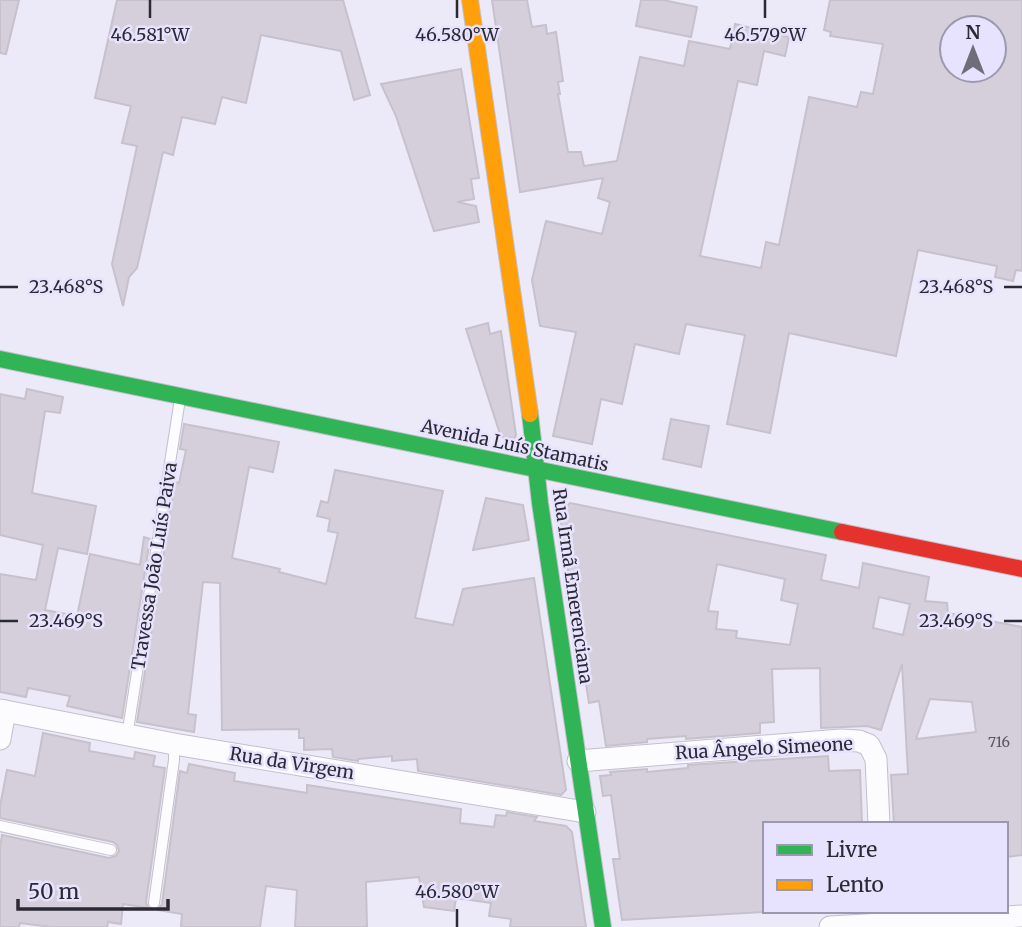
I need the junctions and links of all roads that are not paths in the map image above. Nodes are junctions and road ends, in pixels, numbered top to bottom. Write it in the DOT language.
graph roads {
  1 [pos="470,0"];
  2 [pos="0,359"];
  3 [pos="181,396"];
  4 [pos="538,469"];
  5 [pos="1022,569"];
  6 [pos="3,711"];
  7 [pos="127,736"];
  8 [pos="0,739"];
  9 [pos="174,744"];
  10 [pos="578,761"];
  11 [pos="584,811"];
  12 [pos="880,822"];
  13 [pos="0,826"];
  14 [pos="111,850"];
  15 [pos="154,903"];
  16 [pos="1022,916"];
  17 [pos="884,918"];
  18 [pos="603,927"];
  19 [pos="830,927"];
  1 -- 4 [label="main road, Rua Irmã Emerenciana"];
  2 -- 3 [label="main road, Avenida Luís Stamatis"];
  3 -- 4 [label="main road, Avenida Luís Stamatis"];
  3 -- 7 [label="lane, Travessa João Luís Paiva"];
  4 -- 5 [label="main road, Avenida Luís Stamatis"];
  4 -- 10 [label="main road, Rua Irmã Emerenciana"];
  6 -- 7 [label="street, Rua da Virgem"];
  6 -- 8 [label="street"];
  7 -- 9 [label="street, Rua da Virgem"];
  9 -- 11 [label="street, Rua da Virgem"];
  9 -- 15 [label="lane"];
  10 -- 11 [label="main road, Rua Irmã Emerenciana"];
  10 -- 12 [label="street, Rua Ângelo Simeone"];
  11 -- 18 [label="main road, Rua Irmã Emerenciana"];
  13 -- 14 [label="lane"];
  16 -- 17 [label="street"];
  17 -- 19 [label="street"];
}
